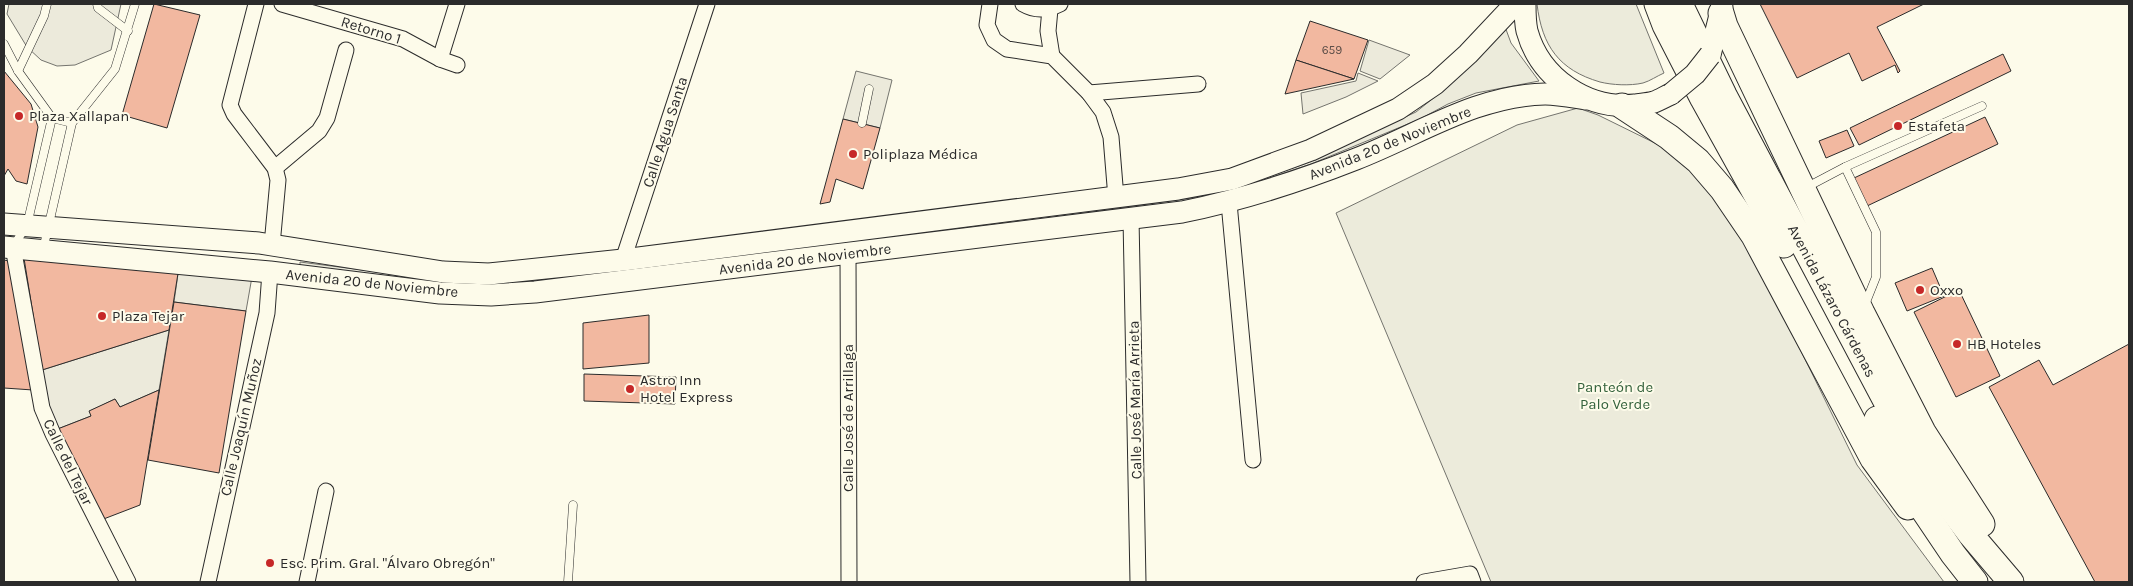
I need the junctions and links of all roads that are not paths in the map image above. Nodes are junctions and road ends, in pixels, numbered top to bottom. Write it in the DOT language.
graph roads {
  1 [pos="47,4"];
  2 [pos="97,4"];
  3 [pos="135,4"];
  4 [pos="256,4"];
  5 [pos="282,4"];
  6 [pos="456,4"];
  7 [pos="707,4"];
  8 [pos="990,4"];
  9 [pos="1023,4"];
  10 [pos="1515,4"];
  11 [pos="1525,4"];
  12 [pos="1656,4"];
  13 [pos="1680,4"];
  14 [pos="1055,6"];
  15 [pos="1722,8"];
  16 [pos="128,31"];
  17 [pos="4,44"];
  18 [pos="346,50"];
  19 [pos="1052,56"];
  20 [pos="440,59"];
  21 [pos="457,65"];
  22 [pos="18,71"];
  23 [pos="1198,84"];
  24 [pos="869,89"];
  25 [pos="1089,93"];
  26 [pos="1586,98"];
  27 [pos="1622,106"];
  28 [pos="1982,106"];
  29 [pos="52,118"];
  30 [pos="72,123"];
  31 [pos="862,123"];
  32 [pos="1844,167"];
  33 [pos="275,168"];
  34 [pos="1803,189"];
  35 [pos="1116,198"];
  36 [pos="1229,203"];
  37 [pos="1131,218"];
  38 [pos="4,224"];
  39 [pos="38,226"];
  40 [pos="272,245"];
  41 [pos="8,247"];
  42 [pos="43,250"];
  43 [pos="848,254"];
  44 [pos="623,260"];
  45 [pos="270,272"];
  46 [pos="1862,313"];
  47 [pos="1253,460"];
  48 [pos="326,491"];
  49 [pos="573,506"];
  50 [pos="1953,554"];
  51 [pos="1472,578"];
  52 [pos="2006,578"];
  53 [pos="128,582"];
  54 [pos="208,582"];
  55 [pos="307,582"];
  56 [pos="568,582"];
  57 [pos="849,582"];
  58 [pos="1138,582"];
  59 [pos="1424,582"];
  60 [pos="1975,582"];
  1 -- 22 [label="lane"];
  2 -- 16 [label="lane"];
  3 -- 16 [label="lane"];
  4 -- 33 [label="street"];
  5 -- 20 [label="street, Retorno 1"];
  6 -- 20 [label="street"];
  7 -- 44 [label="street, Calle Agua Santa"];
  8 -- 19 [label="street"];
  9 -- 14 [label="street"];
  10 -- 35 [label="main road, Avenida 20 de Noviembre"];
  11 -- 26 [label="main road"];
  12 -- 50 [label="highway, Avenida Lázaro Cárdenas"];
  13 -- 52 [label="highway, Avenida Lázaro Cárdenas"];
  14 -- 19 [label="street"];
  15 -- 27 [label="main road, bridge"];
  15 -- 34 [label="highway"];
  16 -- 30 [label="lane"];
  17 -- 22 [label="lane"];
  18 -- 33 [label="street"];
  19 -- 25 [label="street"];
  20 -- 21 [label="street, Retorno 1"];
  22 -- 29 [label="lane"];
  23 -- 25 [label="street"];
  24 -- 31 [label="lane"];
  25 -- 35 [label="street"];
  26 -- 27 [label="main road"];
  26 -- 36 [label="main road, Avenida 20 de Noviembre"];
  27 -- 50 [label="highway"];
  28 -- 32 [label="lane"];
  29 -- 30 [label="lane"];
  29 -- 39 [label="lane"];
  30 -- 39 [label="lane"];
  32 -- 34 [label="lane"];
  32 -- 46 [label="lane"];
  33 -- 40 [label="street"];
  34 -- 46 [label="highway"];
  35 -- 44 [label="main road, Avenida 20 de Noviembre"];
  36 -- 37 [label="main road, Avenida 20 de Noviembre"];
  36 -- 47 [label="street"];
  37 -- 43 [label="main road, Avenida 20 de Noviembre"];
  37 -- 58 [label="street, Calle José María Arrieta"];
  38 -- 39 [label="main road, Avenida 20 de Noviembre"];
  39 -- 40 [label="main road, Avenida 20 de Noviembre"];
  39 -- 41 [label="lane"];
  39 -- 42 [label="lane"];
  40 -- 44 [label="main road, Avenida 20 de Noviembre"];
  41 -- 42 [label="main road, Avenida 20 de Noviembre"];
  41 -- 53 [label="street, Calle del Tejar"];
  42 -- 45 [label="main road, Avenida 20 de Noviembre"];
  43 -- 45 [label="main road, Avenida 20 de Noviembre"];
  43 -- 57 [label="street, Calle José de Arrillaga"];
  45 -- 54 [label="street, Calle Joaquín Muñoz"];
  46 -- 52 [label="highway"];
  48 -- 55 [label="street"];
  49 -- 56 [label="lane"];
  50 -- 60 [label="highway, Avenida Lázaro Cárdenas"];
  51 -- 59 [label="street"];
}
